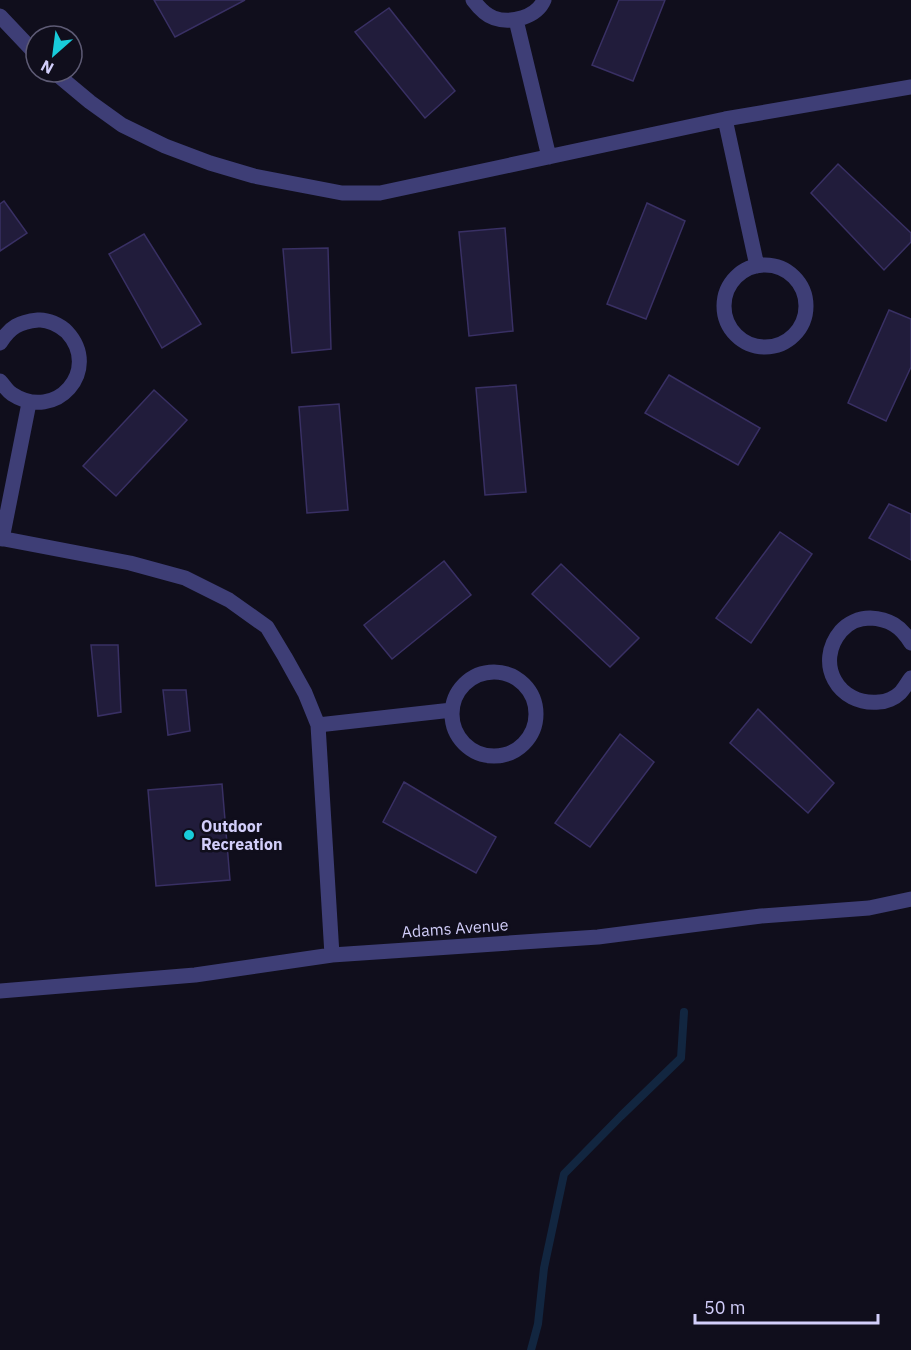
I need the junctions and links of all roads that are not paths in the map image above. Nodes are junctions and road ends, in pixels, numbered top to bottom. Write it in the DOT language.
graph roads {
  1 [pos="473,0"];
  2 [pos="544,0"];
  3 [pos="0,16"];
  4 [pos="516,20"];
  5 [pos="24,41"];
  6 [pos="68,84"];
  7 [pos="911,87"];
  8 [pos="725,119"];
  9 [pos="549,157"];
  10 [pos="758,266"];
  11 [pos="0,343"];
  12 [pos="0,381"];
  13 [pos="29,403"];
  14 [pos="1,539"];
  15 [pos="911,643"];
  16 [pos="911,678"];
  17 [pos="452,710"];
  18 [pos="318,725"];
  19 [pos="911,899"];
  20 [pos="332,955"];
  21 [pos="0,991"];
  1 -- 4 [label="street"];
  2 -- 4 [label="street"];
  3 -- 5 [label="street"];
  4 -- 9 [label="street"];
  6 -- 9 [label="street"];
  7 -- 8 [label="street"];
  8 -- 9 [label="street"];
  8 -- 10 [label="street"];
  10 -- 10 [label="street"];
  11 -- 13 [label="street"];
  12 -- 13 [label="street"];
  13 -- 14 [label="street"];
  14 -- 18 [label="street"];
  15 -- 16 [label="street"];
  17 -- 17 [label="street"];
  17 -- 18 [label="street"];
  18 -- 20 [label="street"];
  19 -- 20 [label="street, Adams Avenue"];
  20 -- 21 [label="street, Adams Avenue"];
}
